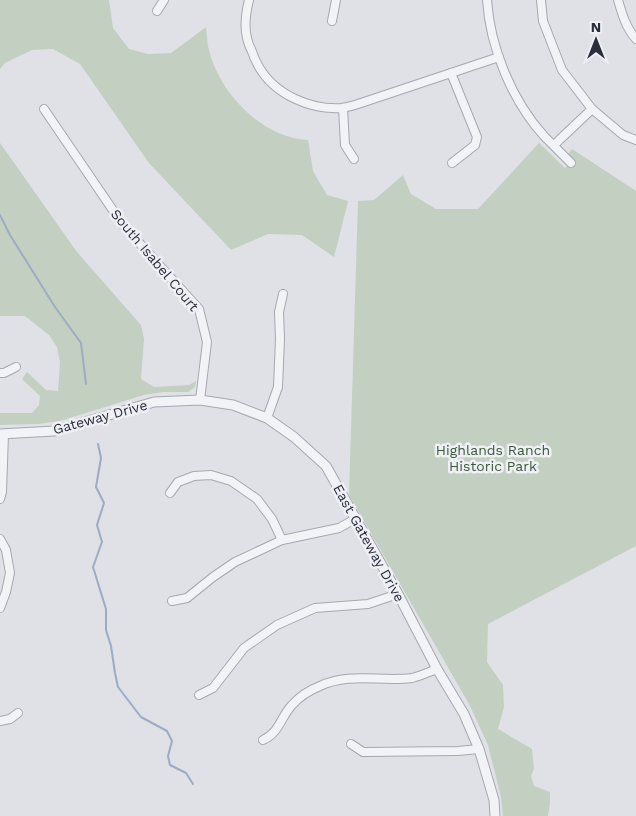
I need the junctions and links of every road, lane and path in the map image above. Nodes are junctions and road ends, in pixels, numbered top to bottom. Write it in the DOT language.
graph roads {
  1 [pos="164,0"];
  2 [pos="249,0"];
  3 [pos="336,0"];
  4 [pos="487,0"];
  5 [pos="541,0"];
  6 [pos="618,0"];
  7 [pos="157,11"];
  8 [pos="332,21"];
  9 [pos="636,39"];
  10 [pos="499,57"];
  11 [pos="451,73"];
  12 [pos="343,108"];
  13 [pos="44,109"];
  14 [pos="592,109"];
  15 [pos="636,140"];
  16 [pos="554,145"];
  17 [pos="354,159"];
  18 [pos="571,163"];
  19 [pos="452,164"];
  20 [pos="283,294"];
  21 [pos="16,368"];
  22 [pos="0,373"];
  23 [pos="200,400"];
  24 [pos="267,418"];
  25 [pos="2,434"];
  26 [pos="170,493"];
  27 [pos="0,499"];
  28 [pos="355,519"];
  29 [pos="0,539"];
  30 [pos="282,540"];
  31 [pos="398,594"];
  32 [pos="172,601"];
  33 [pos="0,608"];
  34 [pos="437,669"];
  35 [pos="199,696"];
  36 [pos="18,713"];
  37 [pos="0,721"];
  38 [pos="263,740"];
  39 [pos="351,744"];
  40 [pos="478,749"];
  41 [pos="495,816"];
  1 -- 7 [label="street"];
  2 -- 12 [label="street"];
  3 -- 8 [label="street"];
  4 -- 10 [label="street"];
  5 -- 14 [label="street"];
  6 -- 9 [label="street"];
  10 -- 11 [label="street"];
  10 -- 16 [label="street"];
  11 -- 12 [label="street"];
  11 -- 19 [label="street"];
  12 -- 17 [label="street"];
  13 -- 23 [label="street, South Isabel Court"];
  14 -- 15 [label="street"];
  14 -- 16 [label="street"];
  16 -- 18 [label="street"];
  20 -- 24 [label="street"];
  21 -- 22 [label="street"];
  23 -- 24 [label="street, East Gateway Drive"];
  23 -- 25 [label="street, Gateway Drive"];
  24 -- 28 [label="street, East Gateway Drive"];
  25 -- 27 [label="street"];
  26 -- 30 [label="street"];
  28 -- 30 [label="street"];
  28 -- 31 [label="street, East Gateway Drive"];
  29 -- 33 [label="street"];
  30 -- 32 [label="street"];
  31 -- 34 [label="street, East Gateway Drive"];
  31 -- 35 [label="street"];
  34 -- 38 [label="street"];
  34 -- 40 [label="street, East Gateway Drive"];
  36 -- 37 [label="street"];
  39 -- 40 [label="street"];
  40 -- 41 [label="street"];
}
